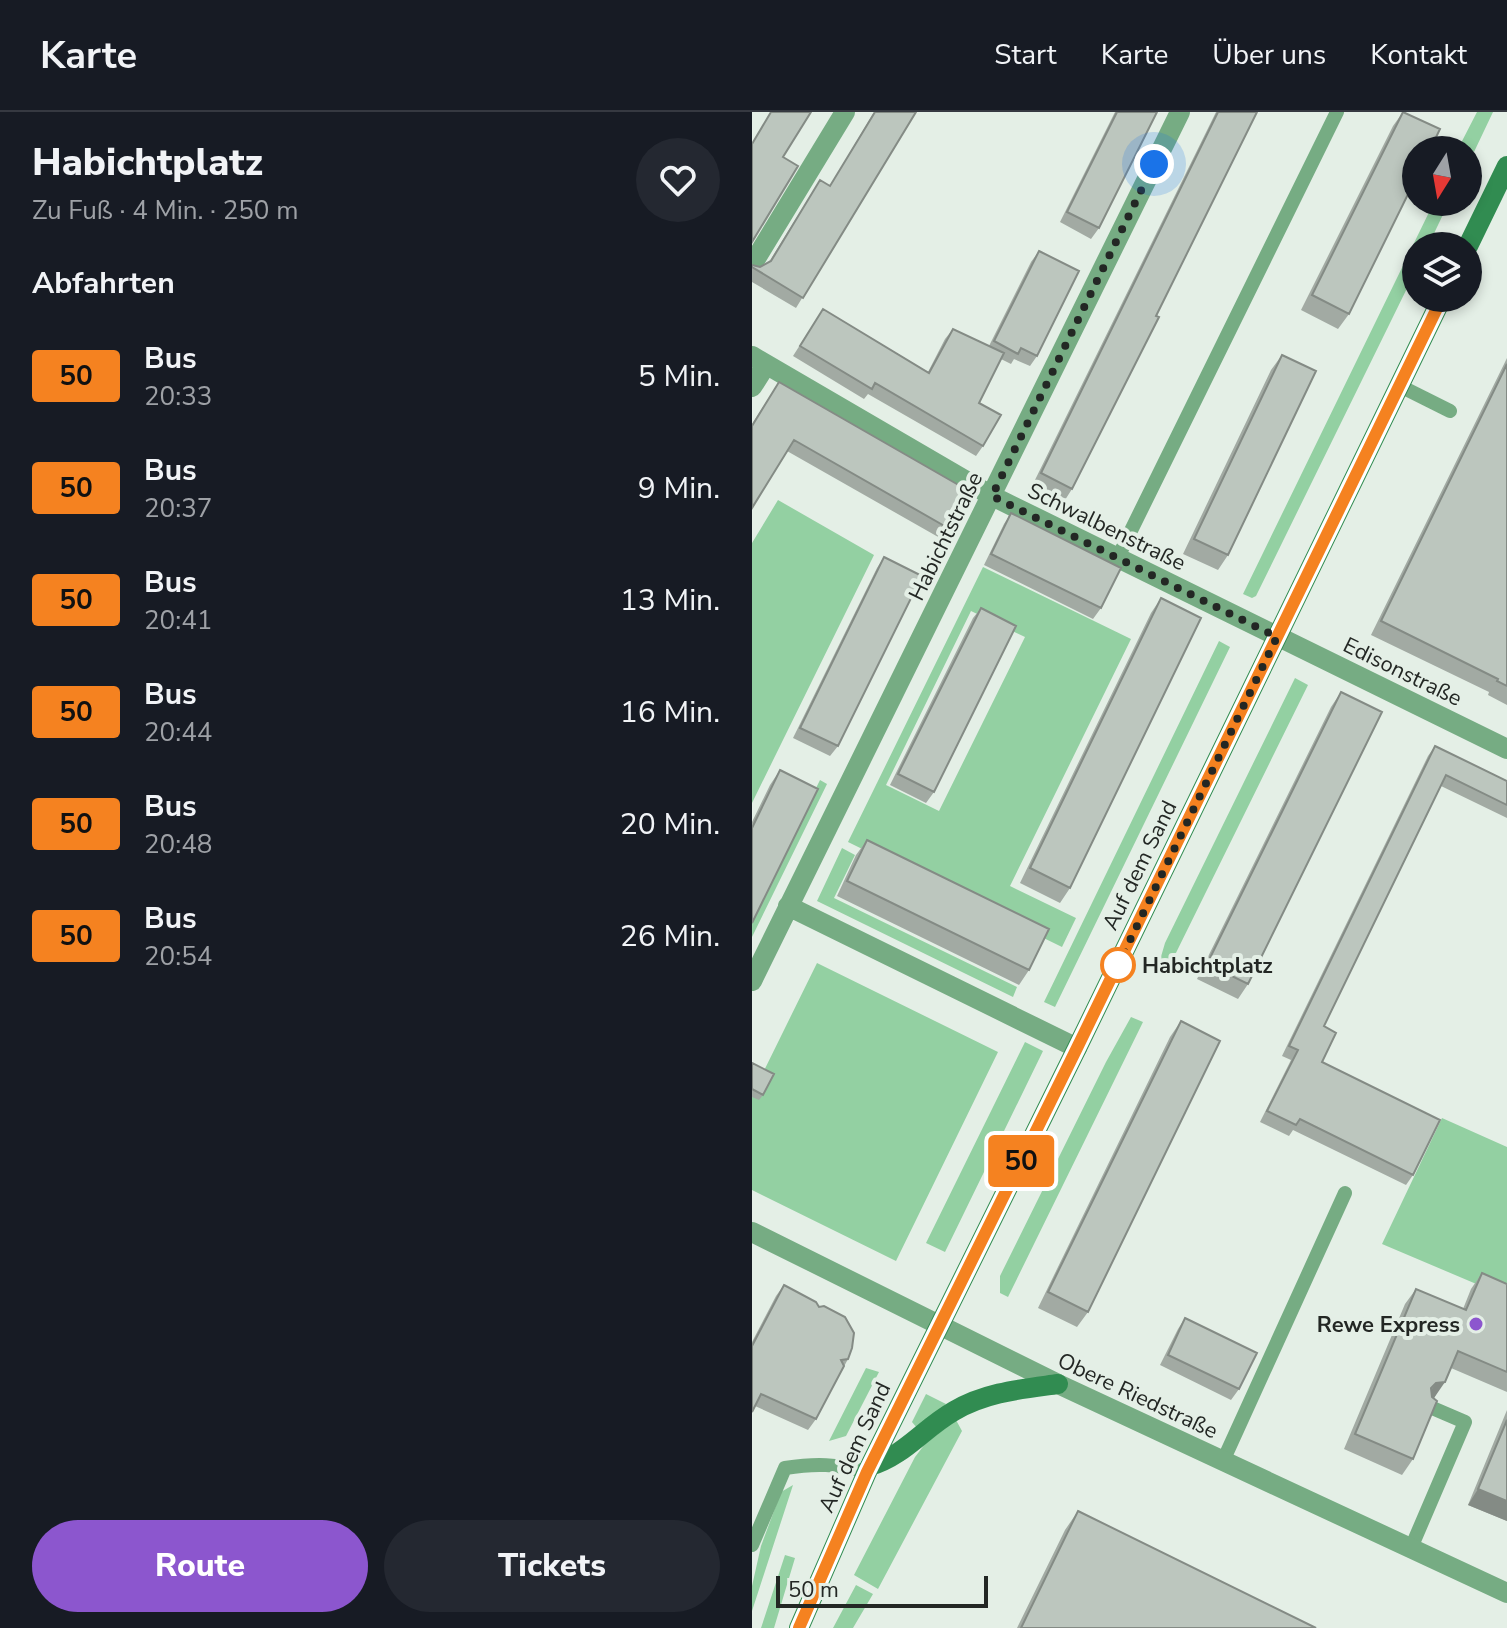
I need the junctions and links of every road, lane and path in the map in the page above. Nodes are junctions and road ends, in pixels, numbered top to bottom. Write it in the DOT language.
graph roads {
  1 [pos="845,112"];
  2 [pos="1180,112"];
  3 [pos="1337,112"];
  4 [pos="1507,166"];
  5 [pos="1475,232"];
  6 [pos="752,265"];
  7 [pos="1435,312"];
  8 [pos="759,361"];
  9 [pos="1400,386"];
  10 [pos="752,387"];
  11 [pos="1450,411"];
  12 [pos="992,496"];
  13 [pos="1118,557"];
  14 [pos="1277,637"];
  15 [pos="1507,749"];
  16 [pos="788,906"];
  17 [pos="752,981"];
  18 [pos="1077,1048"];
  19 [pos="1345,1193"];
  20 [pos="752,1232"];
  21 [pos="938,1326"];
  22 [pos="1058,1384"];
  23 [pos="1430,1407"];
  24 [pos="1223,1461"];
  25 [pos="868,1469"];
  26 [pos="752,1545"];
  27 [pos="1411,1548"];
  28 [pos="1507,1593"];
  29 [pos="799,1628"];
  1 -- 6 [label="street"];
  2 -- 12 [label="street, Habichtstraße"];
  3 -- 13 [label="lane"];
  4 -- 5 [label="street"];
  7 -- 9 [label="street, Auf dem Sand"];
  8 -- 10 [label="street"];
  8 -- 12 [label="street, Schwalbenstraße"];
  9 -- 11 [label="lane"];
  9 -- 14 [label="street, Auf dem Sand"];
  12 -- 13 [label="street, Schwalbenstraße"];
  12 -- 16 [label="street, Habichtstraße"];
  13 -- 14 [label="street, Schwalbenstraße"];
  14 -- 15 [label="street, Edisonstraße"];
  14 -- 18 [label="street, Auf dem Sand"];
  16 -- 17 [label="street, Habichtstraße"];
  16 -- 18 [label="street"];
  18 -- 21 [label="street, Auf dem Sand"];
  19 -- 24 [label="lane"];
  20 -- 21 [label="street, Obere Riedstraße"];
  21 -- 22 [label="street, Obere Riedstraße"];
  21 -- 25 [label="street, Auf dem Sand"];
  22 -- 24 [label="street, Obere Riedstraße"];
  22 -- 25 [label="street"];
  23 -- 27 [label="lane"];
  24 -- 27 [label="street, Obere Riedstraße"];
  25 -- 26 [label="lane"];
  25 -- 29 [label="street, Auf dem Sand"];
  27 -- 28 [label="street, Obere Riedstraße"];
}
